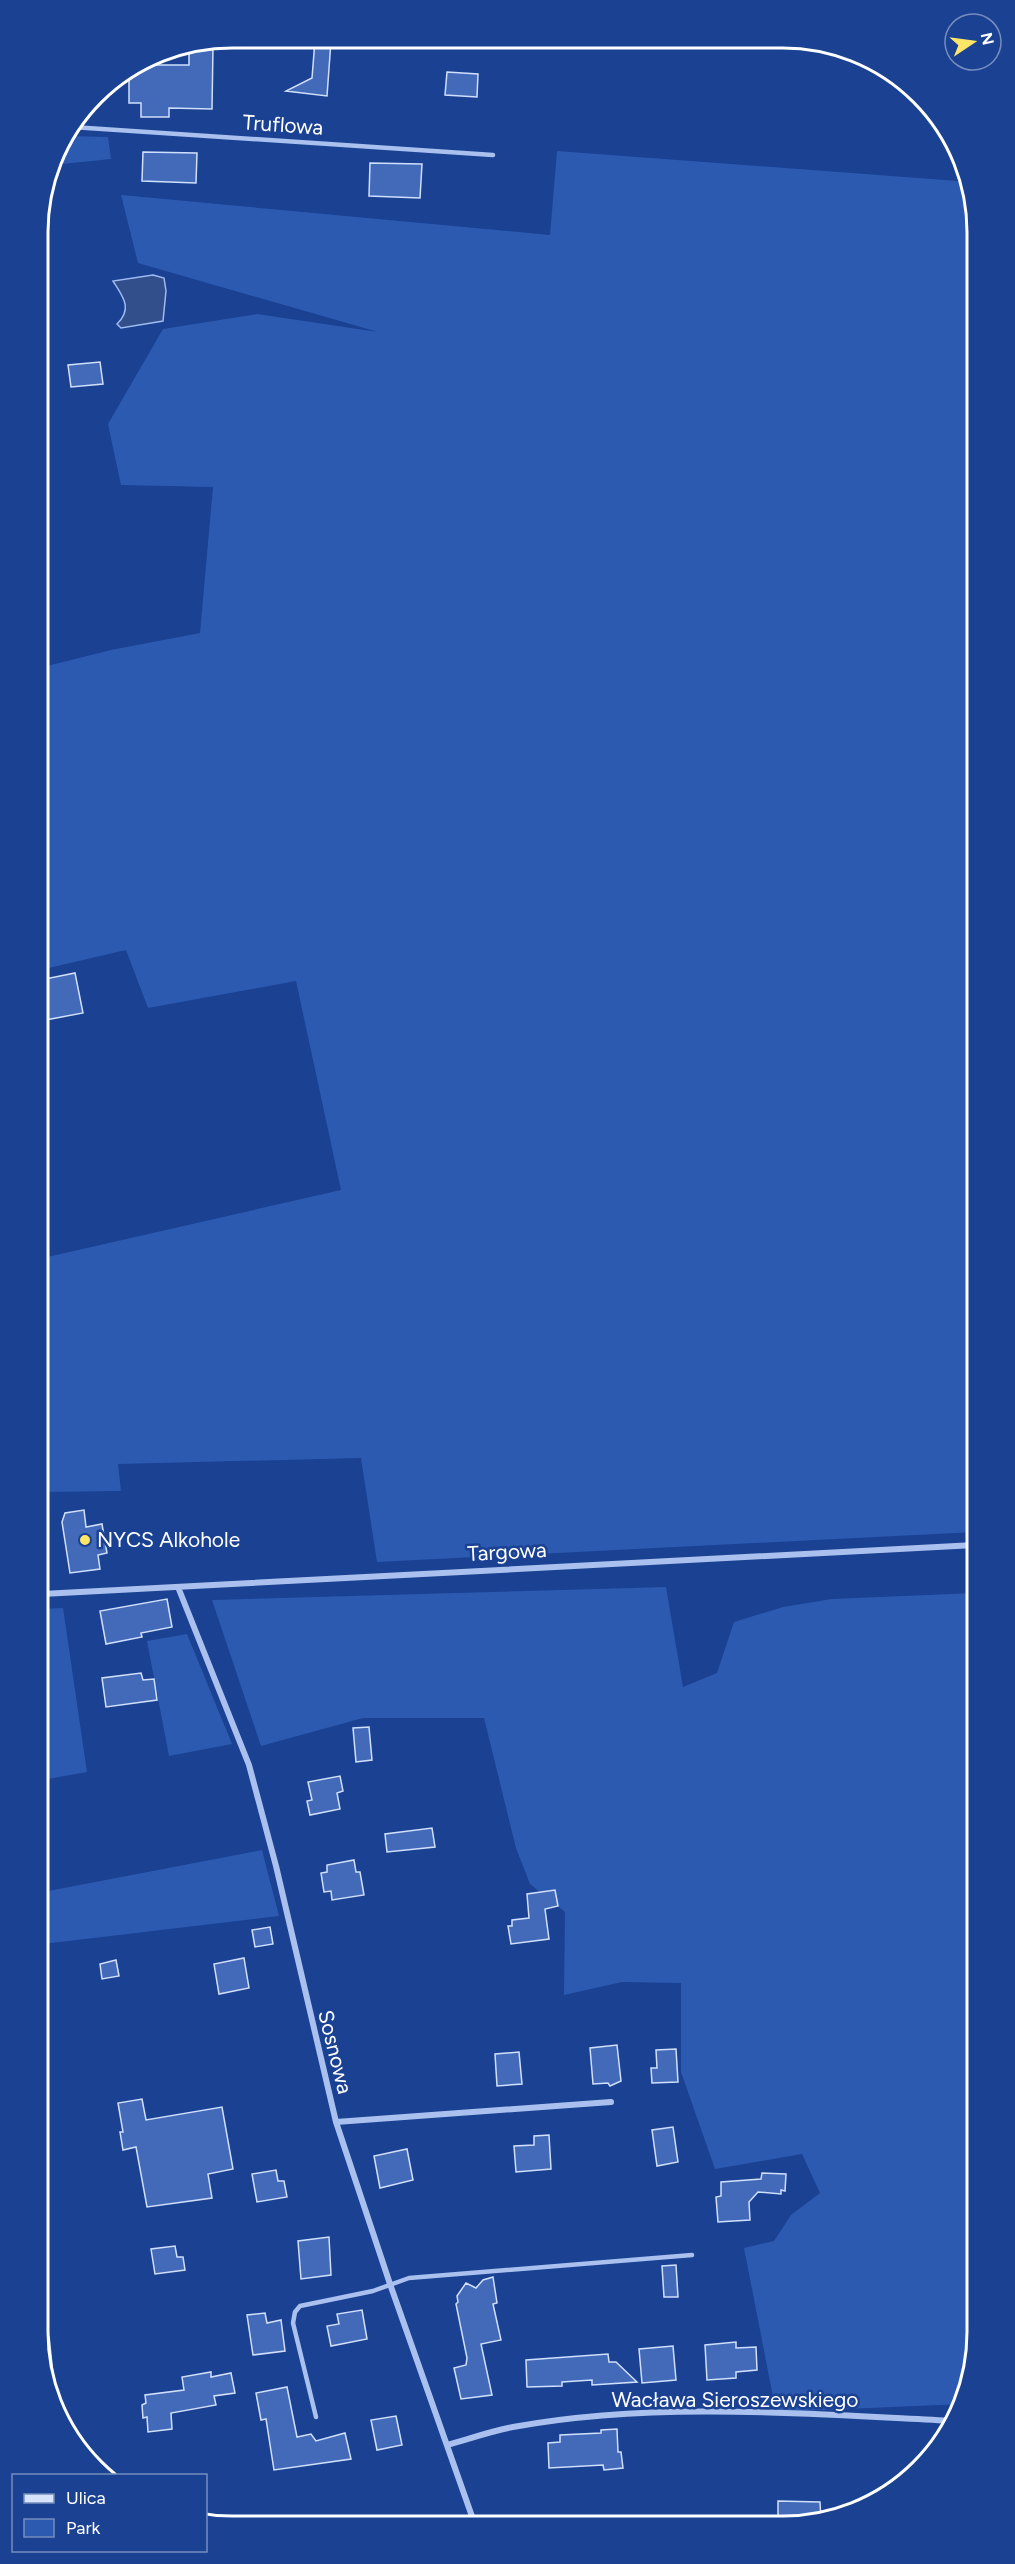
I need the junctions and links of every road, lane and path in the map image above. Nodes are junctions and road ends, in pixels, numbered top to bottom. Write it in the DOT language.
graph roads {
  1 [pos="81,128"];
  2 [pos="493,155"];
  3 [pos="967,1545"];
  4 [pos="178,1587"];
  5 [pos="48,1594"];
  6 [pos="611,2102"];
  7 [pos="336,2122"];
  8 [pos="692,2255"];
  9 [pos="390,2284"];
  10 [pos="316,2417"];
  11 [pos="944,2420"];
  12 [pos="447,2445"];
  13 [pos="472,2516"];
  1 -- 2 [label="lane, Truflowa"];
  3 -- 4 [label="street, Targowa"];
  4 -- 5 [label="street, Targowa"];
  4 -- 7 [label="street, Sosnowa"];
  6 -- 7 [label="street"];
  7 -- 9 [label="street, Sosnowa"];
  8 -- 9 [label="lane"];
  9 -- 10 [label="lane"];
  9 -- 12 [label="street, Sosnowa"];
  11 -- 12 [label="street, Wacława Sieroszewskiego"];
  12 -- 13 [label="street, Sosnowa"];
}
